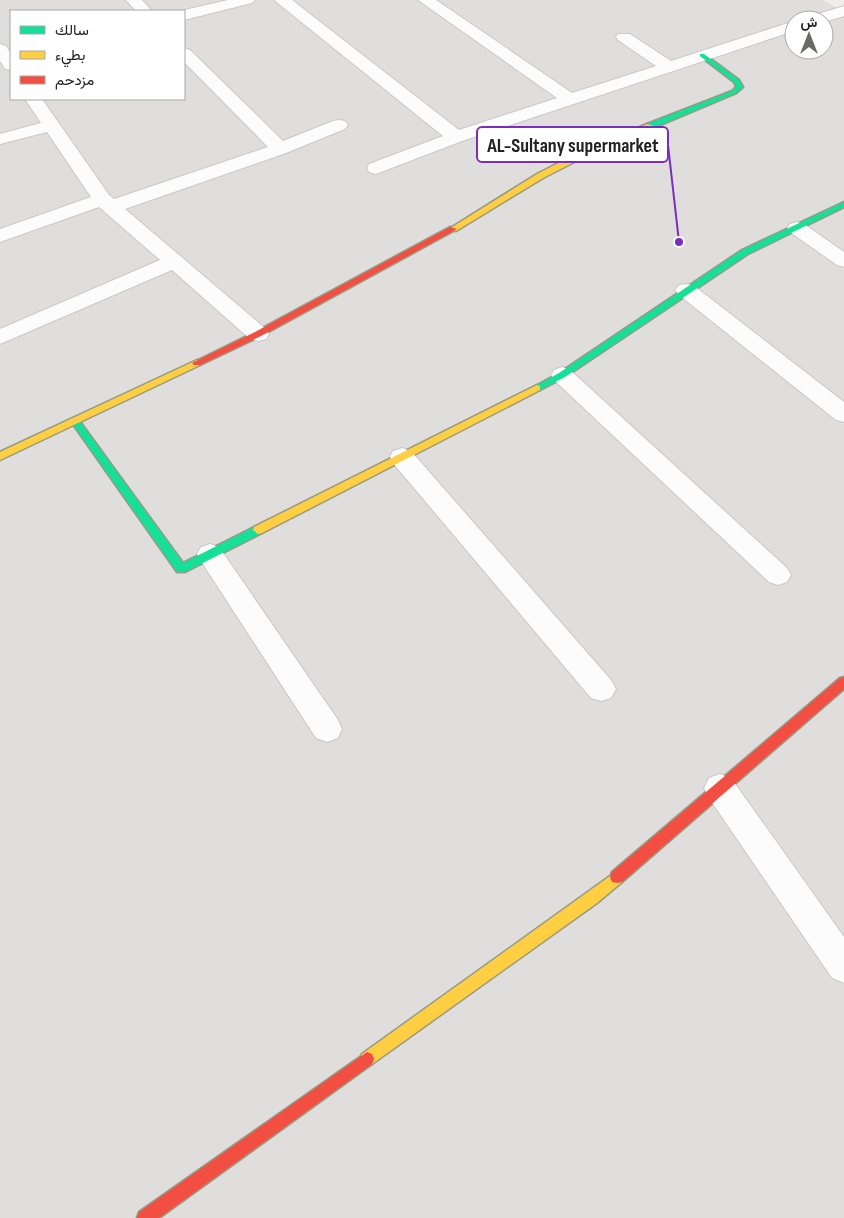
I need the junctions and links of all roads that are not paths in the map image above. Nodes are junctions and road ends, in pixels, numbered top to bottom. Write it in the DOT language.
graph roads {
  1 [pos="134,0"];
  2 [pos="247,0"];
  3 [pos="282,0"];
  4 [pos="426,0"];
  5 [pos="143,10"];
  6 [pos="185,15"];
  7 [pos="784,29"];
  8 [pos="624,37"];
  9 [pos="0,49"];
  10 [pos="702,55"];
  11 [pos="185,56"];
  12 [pos="10,64"];
  13 [pos="668,66"];
  14 [pos="569,99"];
  15 [pos="34,100"];
  16 [pos="339,125"];
  17 [pos="51,126"];
  18 [pos="456,137"];
  19 [pos="0,139"];
  20 [pos="280,149"];
  21 [pos="376,168"];
  22 [pos="106,203"];
  23 [pos="844,204"];
  24 [pos="796,228"];
  25 [pos="0,236"];
  26 [pos="844,261"];
  27 [pos="174,262"];
  28 [pos="686,290"];
  29 [pos="258,334"];
  30 [pos="0,337"];
  31 [pos="562,375"];
  32 [pos="844,414"];
  33 [pos="75,420"];
  34 [pos="0,456"];
  35 [pos="402,457"];
  36 [pos="210,554"];
  37 [pos="778,575"];
  38 [pos="844,682"];
  39 [pos="601,689"];
  40 [pos="327,729"];
  41 [pos="720,788"];
  42 [pos="844,966"];
  43 [pos="145,1218"];
  1 -- 5 [label="street"];
  2 -- 6 [label="street"];
  3 -- 18 [label="street"];
  4 -- 14 [label="street"];
  7 -- 10 [label="street"];
  8 -- 13 [label="street"];
  9 -- 12 [label="street"];
  10 -- 13 [label="street"];
  10 -- 29 [label="street"];
  11 -- 20 [label="street"];
  13 -- 14 [label="street"];
  14 -- 18 [label="street"];
  15 -- 17 [label="street"];
  16 -- 20 [label="street"];
  17 -- 19 [label="street"];
  17 -- 22 [label="street"];
  18 -- 21 [label="street"];
  20 -- 22 [label="street"];
  22 -- 25 [label="street"];
  22 -- 27 [label="street"];
  23 -- 24 [label="street"];
  24 -- 26 [label="street"];
  24 -- 28 [label="street"];
  27 -- 29 [label="street"];
  27 -- 30 [label="street"];
  28 -- 31 [label="street"];
  28 -- 32 [label="street"];
  29 -- 33 [label="street"];
  31 -- 35 [label="street"];
  31 -- 37 [label="street"];
  33 -- 34 [label="street"];
  33 -- 36 [label="street"];
  35 -- 36 [label="street"];
  35 -- 39 [label="street"];
  36 -- 40 [label="street"];
  38 -- 41 [label="street"];
  41 -- 42 [label="street"];
  41 -- 43 [label="street"];
}
